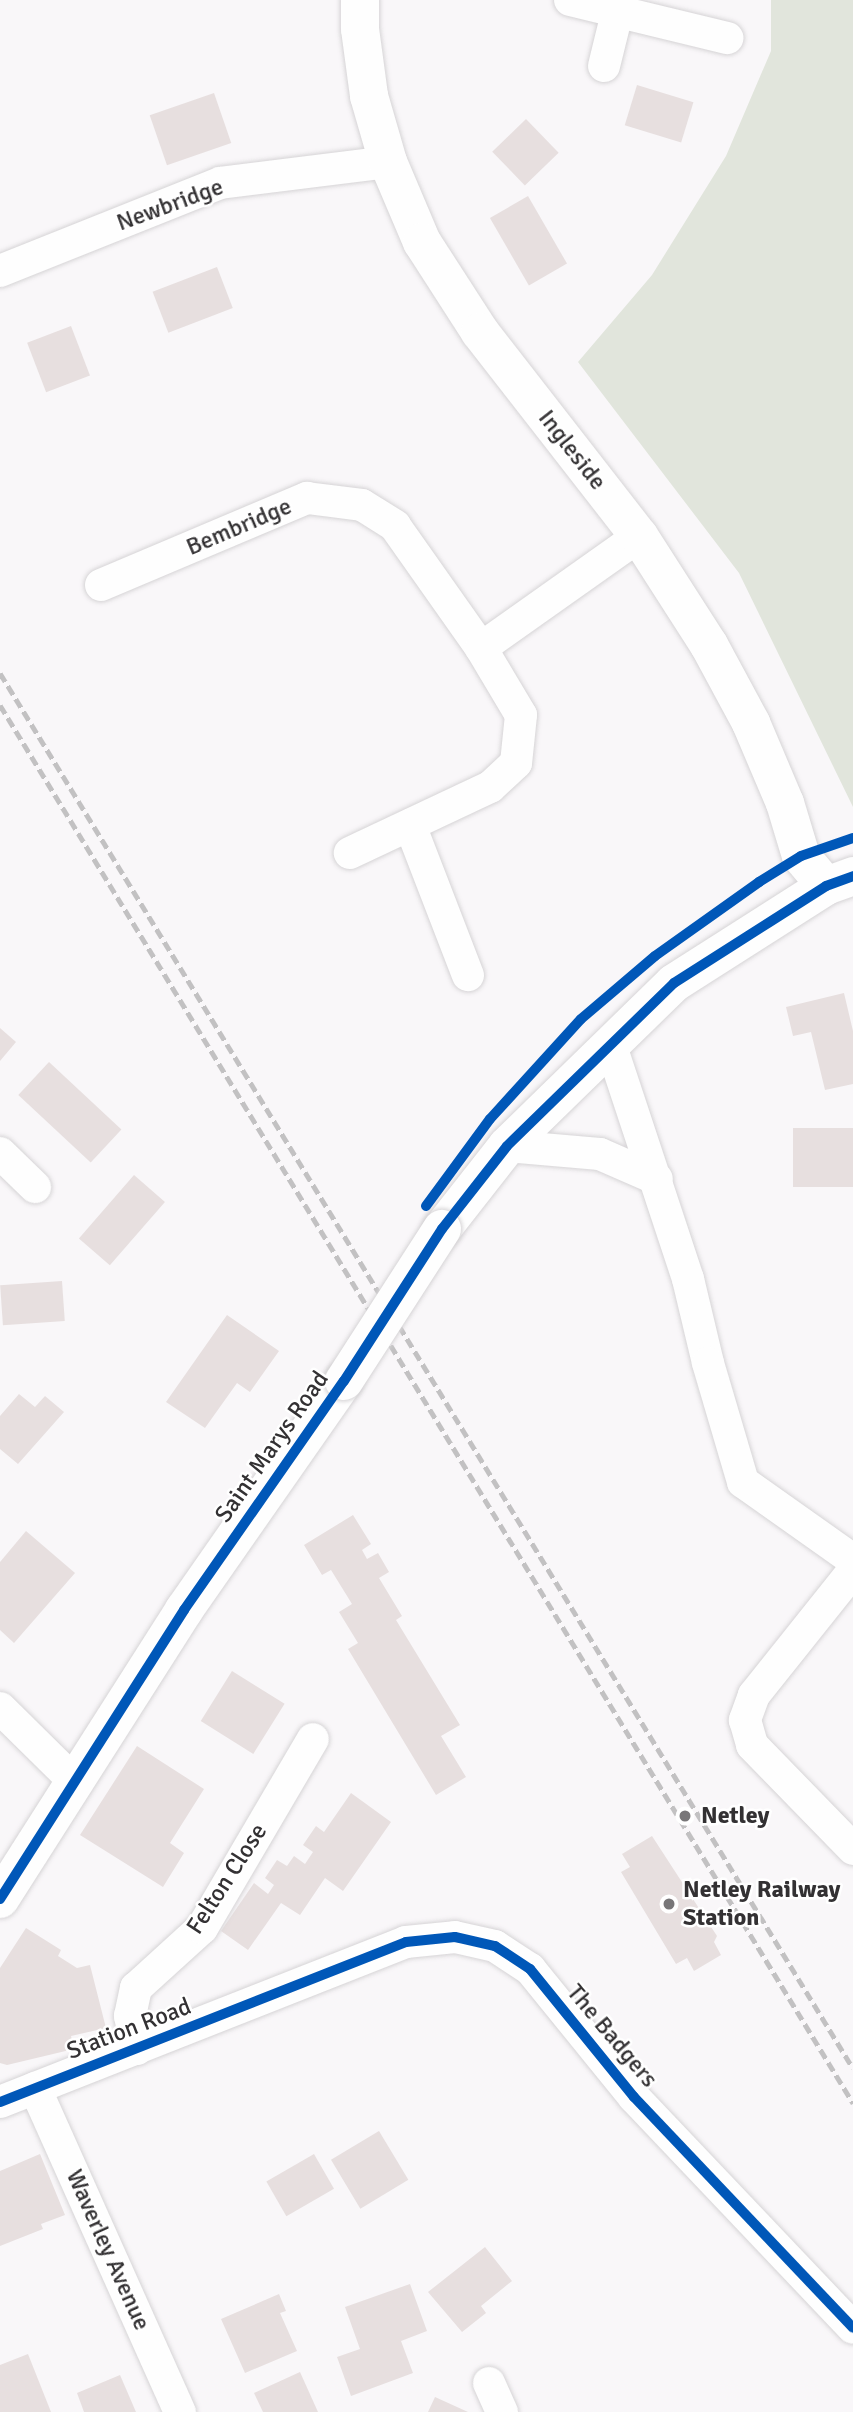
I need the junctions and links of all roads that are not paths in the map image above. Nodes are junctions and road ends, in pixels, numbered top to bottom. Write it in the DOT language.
graph roads {
  1 [pos="360,0"];
  2 [pos="570,0"];
  3 [pos="617,13"];
  4 [pos="727,38"];
  5 [pos="604,66"];
  6 [pos="388,162"];
  7 [pos="0,271"];
  8 [pos="639,536"];
  9 [pos="102,585"];
  10 [pos="481,648"];
  11 [pos="410,825"];
  12 [pos="350,853"];
  13 [pos="839,881"];
  14 [pos="468,975"];
  15 [pos="610,1043"];
  16 [pos="507,1146"];
  17 [pos="0,1153"];
  18 [pos="657,1179"];
  19 [pos="36,1187"];
  20 [pos="853,1560"];
  21 [pos="853,1571"];
  22 [pos="0,1709"];
  23 [pos="313,1740"];
  24 [pos="76,1783"];
  25 [pos="853,1849"];
  26 [pos="0,1899"];
  27 [pos="273,1994"];
  28 [pos="138,2049"];
  29 [pos="36,2088"];
  30 [pos="0,2102"];
  31 [pos="853,2328"];
  32 [pos="489,2383"];
  33 [pos="180,2412"];
  34 [pos="502,2412"];
  1 -- 6 [label="street, Ingleside"];
  2 -- 3 [label="street"];
  3 -- 4 [label="street"];
  3 -- 5 [label="street"];
  6 -- 7 [label="street, Newbridge"];
  6 -- 8 [label="street, Ingleside"];
  8 -- 10 [label="street"];
  8 -- 13 [label="street, Ingleside"];
  9 -- 10 [label="street, Bembridge"];
  10 -- 11 [label="street, Bembridge"];
  11 -- 12 [label="street, Bembridge"];
  11 -- 14 [label="street"];
  13 -- 15 [label="street, Saint Marys Road"];
  15 -- 16 [label="street, Saint Marys Road"];
  15 -- 18 [label="street"];
  16 -- 18 [label="street"];
  16 -- 24 [label="street, Saint Marys Road, bridge"];
  17 -- 19 [label="street"];
  18 -- 20 [label="street"];
  21 -- 25 [label="street"];
  22 -- 24 [label="street"];
  23 -- 28 [label="street, Felton Close"];
  24 -- 26 [label="street, Saint Marys Road"];
  27 -- 28 [label="street, Station Road"];
  27 -- 31 [label="street, The Badgers"];
  28 -- 29 [label="street, Station Road"];
  29 -- 30 [label="street, Station Road"];
  29 -- 33 [label="street, Waverley Avenue"];
  32 -- 34 [label="street"];
}
